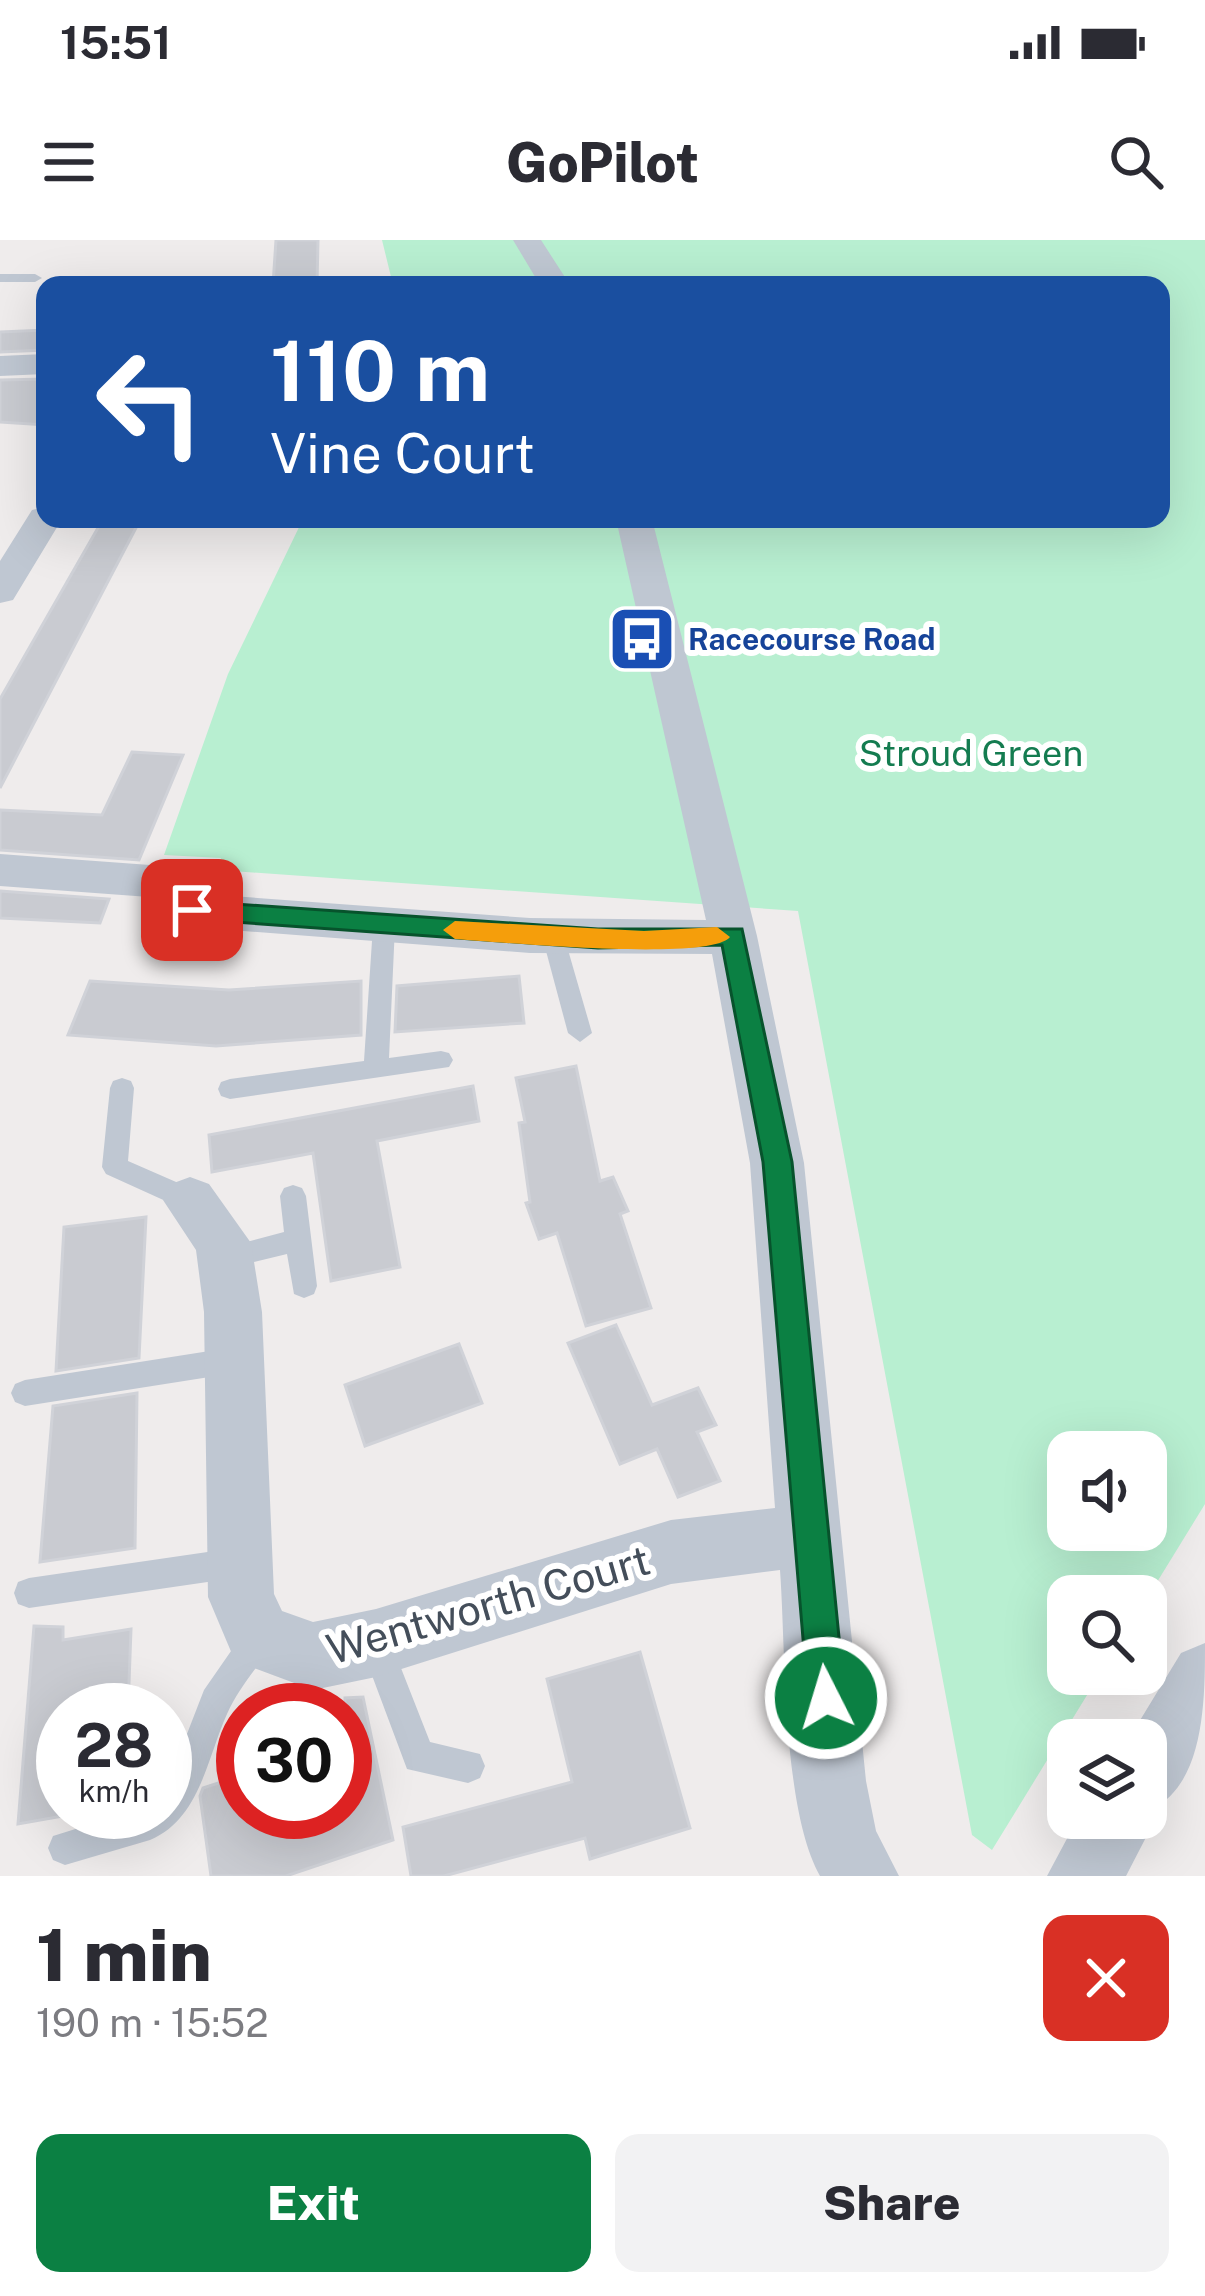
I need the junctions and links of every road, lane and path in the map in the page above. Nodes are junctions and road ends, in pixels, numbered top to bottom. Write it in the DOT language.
graph roads {
  1 [pos="527,240"];
  2 [pos="549,276"];
  3 [pos="0,278"];
  4 [pos="34,278"];
  5 [pos="36,364"];
  6 [pos="0,366"];
  7 [pos="39,528"];
  8 [pos="636,528"];
  9 [pos="0,592"];
  10 [pos="0,870"];
  11 [pos="384,926"];
  12 [pos="553,936"];
  13 [pos="733,936"];
  14 [pos="580,1033"];
  15 [pos="441,1060"];
  16 [pos="376,1068"];
  17 [pos="122,1088"];
  18 [pos="230,1089"];
  19 [pos="293,1196"];
  20 [pos="190,1200"];
  21 [pos="298,1240"];
  22 [pos="225,1258"];
  23 [pos="304,1286"];
  24 [pos="238,1360"];
  25 [pos="25,1393"];
  26 [pos="812,1535"];
  27 [pos="238,1563"];
  28 [pos="29,1593"];
  29 [pos="259,1637"];
  30 [pos="376,1643"];
  31 [pos="1205,1677"];
  32 [pos="1167,1740"];
  33 [pos="192,1764"];
  34 [pos="468,1766"];
  35 [pos="96,1839"];
  36 [pos="1107,1839"];
  37 [pos="65,1848"];
  38 [pos="862,1876"];
  39 [pos="1084,1876"];
  1 -- 2 [label="street"];
  3 -- 4 [label="lane"];
  5 -- 6 [label="street"];
  7 -- 9 [label="street"];
  8 -- 13 [label="street"];
  10 -- 11 [label="street"];
  11 -- 12 [label="street"];
  11 -- 16 [label="lane"];
  12 -- 13 [label="street"];
  12 -- 14 [label="lane"];
  13 -- 26 [label="street"];
  15 -- 16 [label="lane"];
  16 -- 18 [label="lane"];
  17 -- 20 [label="lane"];
  19 -- 21 [label="lane"];
  20 -- 22 [label="street"];
  21 -- 22 [label="lane"];
  21 -- 23 [label="lane"];
  22 -- 24 [label="street"];
  24 -- 25 [label="lane"];
  24 -- 27 [label="street"];
  26 -- 30 [label="street, Wentworth Court"];
  26 -- 38 [label="street"];
  27 -- 28 [label="lane"];
  27 -- 29 [label="street"];
  29 -- 30 [label="street, Wentworth Court"];
  29 -- 33 [label="lane"];
  30 -- 34 [label="lane"];
  31 -- 32 [label="street"];
  35 -- 37 [label="lane"];
  36 -- 39 [label="street"];
}
